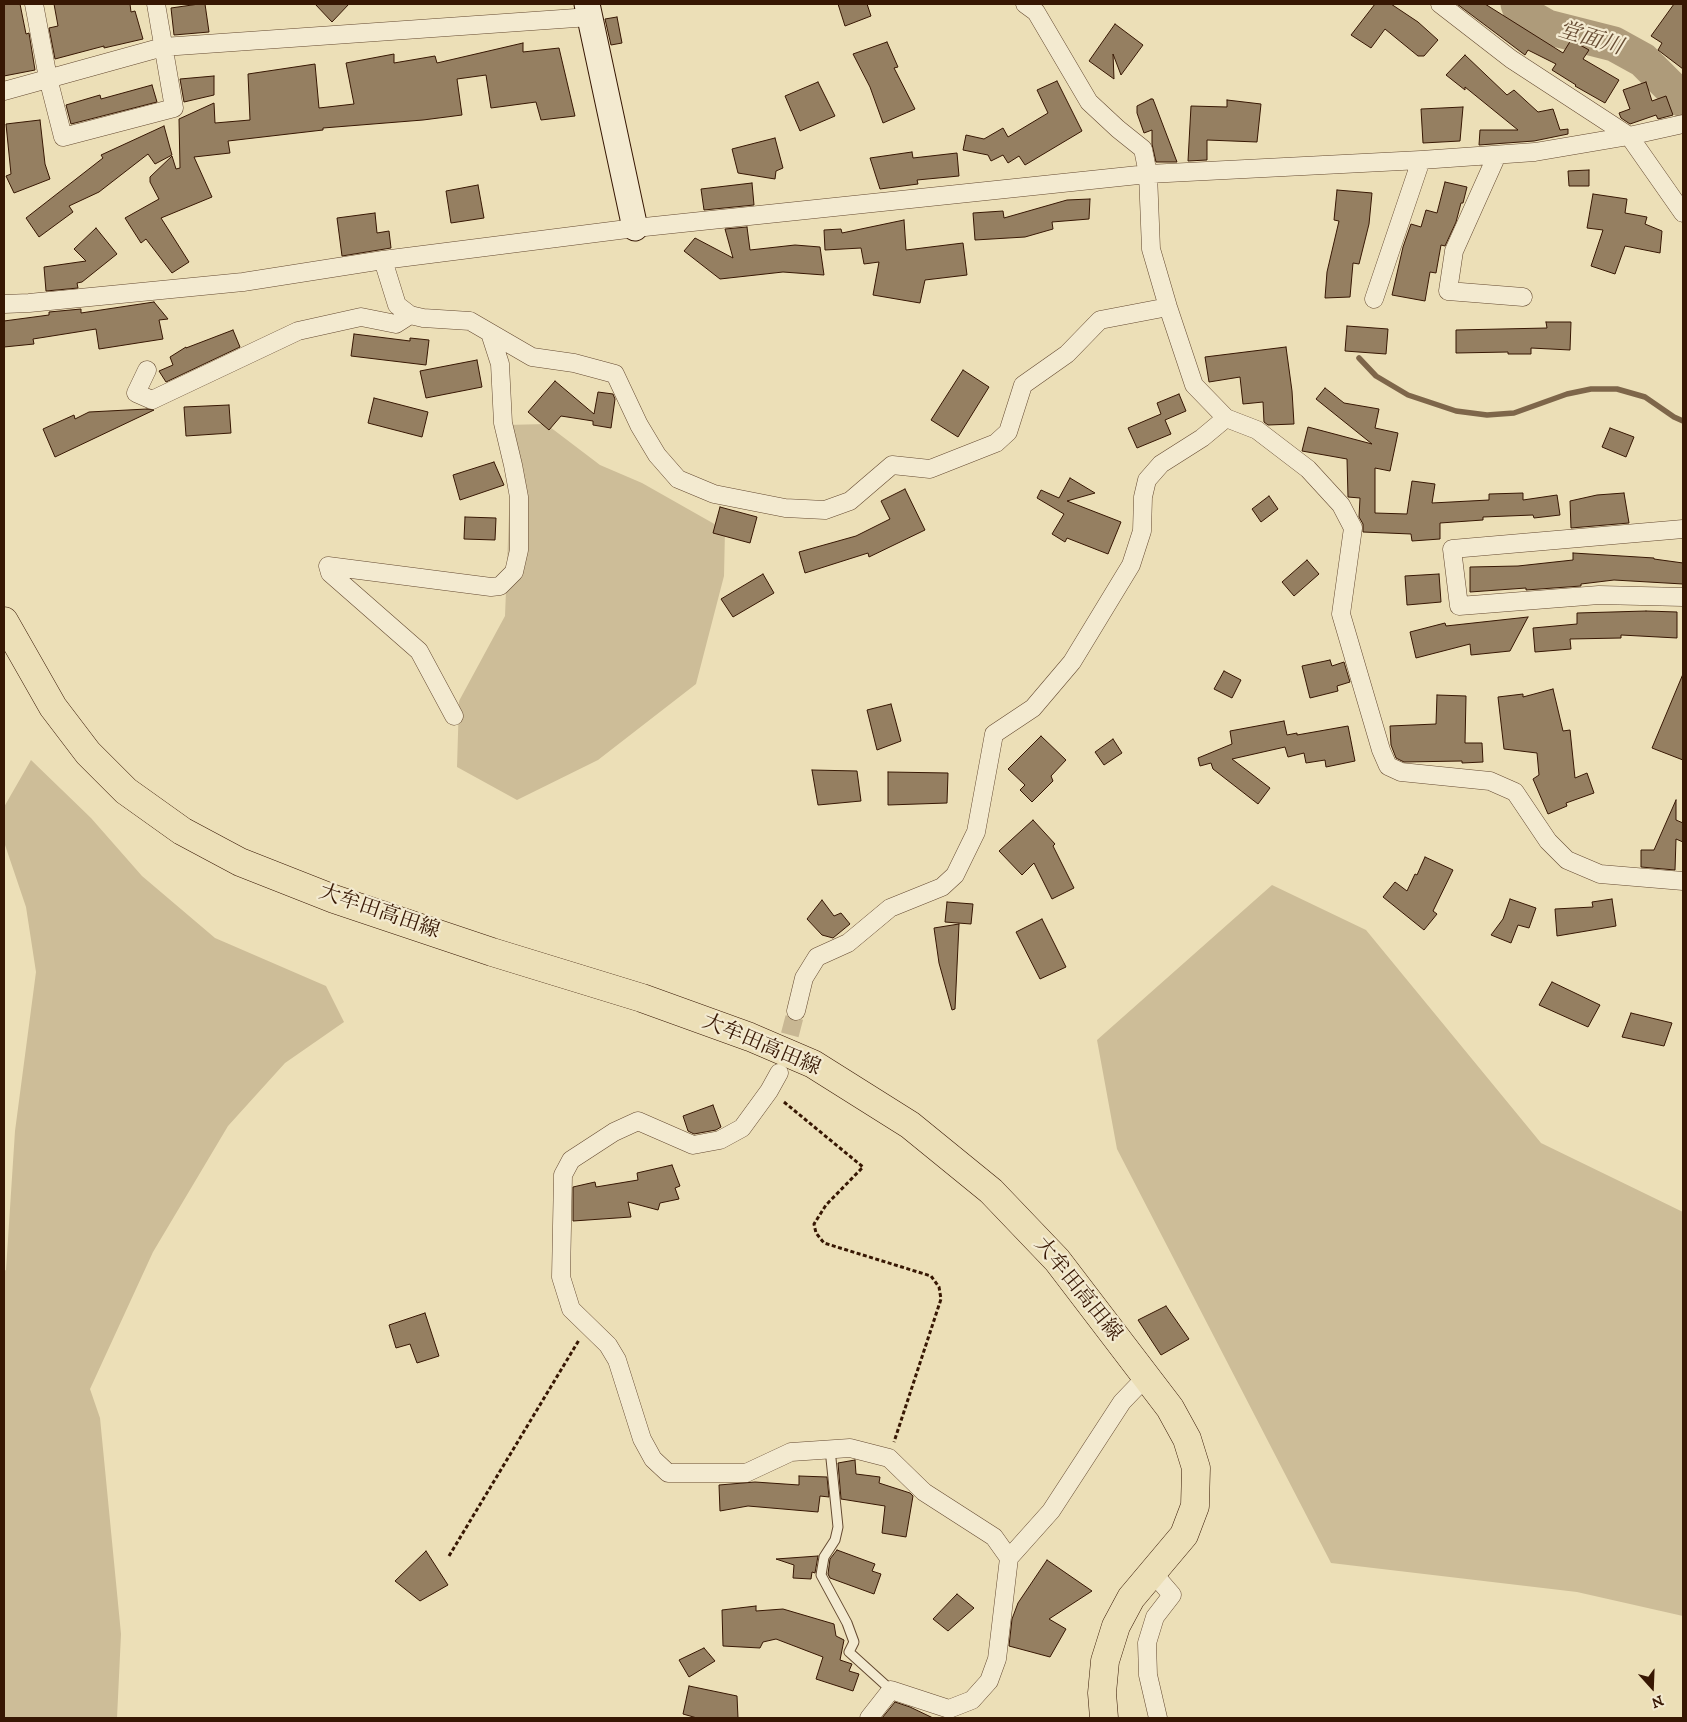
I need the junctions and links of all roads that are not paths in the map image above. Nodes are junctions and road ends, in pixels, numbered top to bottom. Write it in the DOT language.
graph roads {
  1 [pos="34,4"];
  2 [pos="156,4"];
  3 [pos="1025,4"];
  4 [pos="1440,4"];
  5 [pos="589,10"];
  6 [pos="163,47"];
  7 [pos="48,78"];
  8 [pos="4,91"];
  9 [pos="1683,124"];
  10 [pos="1629,136"];
  11 [pos="1497,155"];
  12 [pos="1421,160"];
  13 [pos="1148,174"];
  14 [pos="1683,213"];
  15 [pos="635,228"];
  16 [pos="383,260"];
  17 [pos="1523,297"];
  18 [pos="1374,299"];
  19 [pos="4,304"];
  20 [pos="1168,308"];
  21 [pos="410,315"];
  22 [pos="490,333"];
  23 [pos="147,370"];
  24 [pos="1226,418"];
  25 [pos="1683,529"];
  26 [pos="1683,597"];
  27 [pos="4,621"];
  28 [pos="454,716"];
  29 [pos="1683,881"];
  30 [pos="796,1011"];
  31 [pos="779,1073"];
  32 [pos="1146,1377"];
  33 [pos="830,1449"];
  34 [pos="1009,1558"];
  35 [pos="1153,1573"];
  36 [pos="891,1690"];
  37 [pos="869,1718"];
  38 [pos="1104,1718"];
  39 [pos="1158,1718"];
  1 -- 7 [label="street"];
  2 -- 6 [label="street"];
  3 -- 13 [label="street"];
  4 -- 10 [label="street"];
  5 -- 6 [label="street"];
  5 -- 15 [label="street"];
  6 -- 7 [label="street"];
  6 -- 7 [label="street"];
  7 -- 8 [label="street"];
  9 -- 10 [label="street"];
  10 -- 11 [label="street"];
  10 -- 14 [label="street"];
  11 -- 12 [label="street"];
  11 -- 17 [label="street"];
  12 -- 13 [label="street"];
  12 -- 18 [label="street"];
  13 -- 15 [label="street"];
  13 -- 20 [label="street"];
  15 -- 16 [label="street"];
  16 -- 19 [label="street"];
  16 -- 21 [label="street"];
  20 -- 22 [label="street"];
  20 -- 24 [label="street"];
  21 -- 22 [label="street"];
  21 -- 23 [label="street"];
  22 -- 28 [label="street"];
  24 -- 29 [label="street"];
  24 -- 30 [label="street"];
  25 -- 26 [label="street"];
  27 -- 32 [label="main road, 大牟田高田線"];
  31 -- 33 [label="street"];
  32 -- 34 [label="street"];
  32 -- 35 [label="main road, 大牟田高田線"];
  33 -- 34 [label="street"];
  33 -- 36 [label="lane"];
  34 -- 36 [label="street"];
  35 -- 38 [label="main road, 大牟田高田線"];
  35 -- 39 [label="street"];
  36 -- 37 [label="street"];
}
